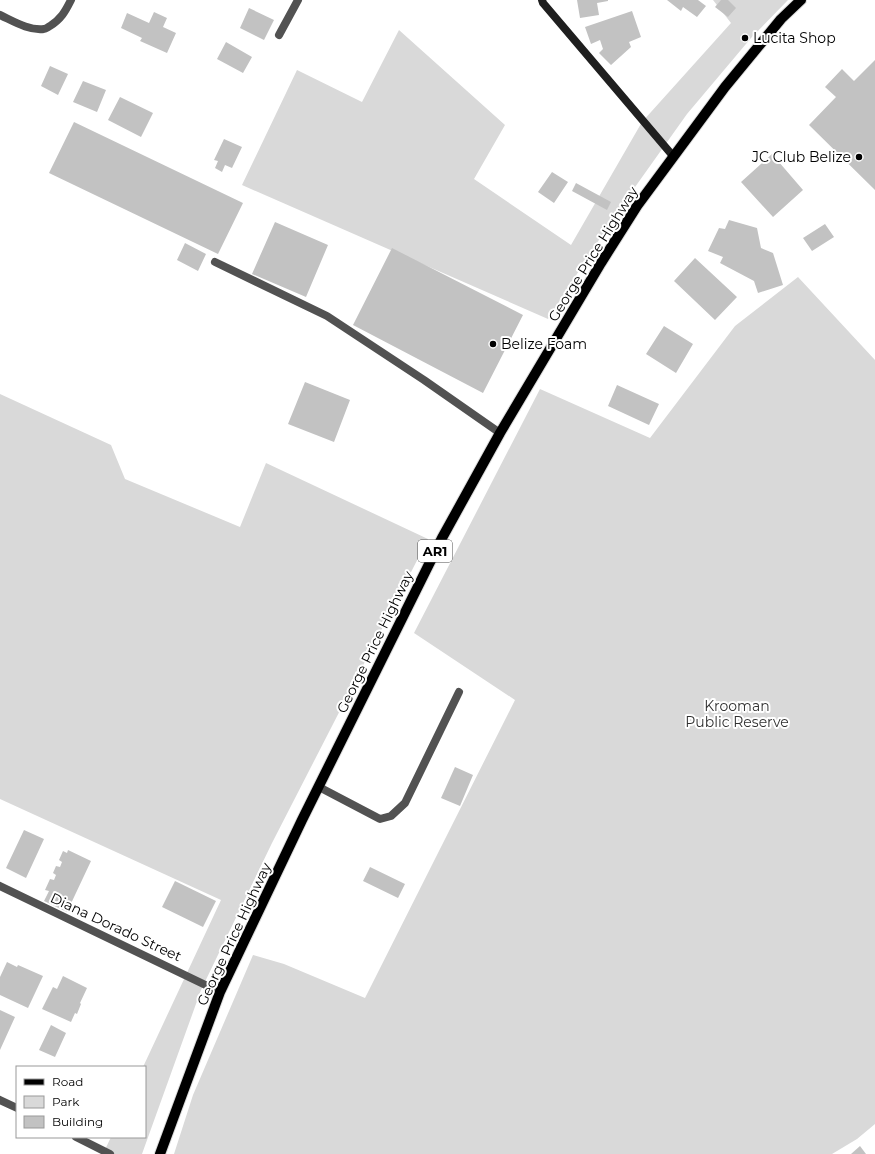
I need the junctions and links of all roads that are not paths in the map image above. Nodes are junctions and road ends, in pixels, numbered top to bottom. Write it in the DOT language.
graph roads {
  1 [pos="71,0"];
  2 [pos="298,0"];
  3 [pos="542,0"];
  4 [pos="801,0"];
  5 [pos="0,15"];
  6 [pos="279,35"];
  7 [pos="673,156"];
  8 [pos="215,262"];
  9 [pos="500,433"];
  10 [pos="459,692"];
  11 [pos="318,787"];
  12 [pos="0,886"];
  13 [pos="220,992"];
  14 [pos="0,1100"];
  15 [pos="16,1108"];
  16 [pos="78,1138"];
  17 [pos="110,1154"];
  18 [pos="160,1154"];
  1 -- 5 [label="street"];
  2 -- 6 [label="street"];
  3 -- 7 [label="street"];
  4 -- 7 [label="main road, George Price Highway / AR1"];
  7 -- 9 [label="main road, George Price Highway / AR1"];
  8 -- 9 [label="street"];
  9 -- 11 [label="main road, George Price Highway / AR1"];
  10 -- 11 [label="street"];
  11 -- 13 [label="main road, George Price Highway / AR1"];
  12 -- 13 [label="street, Diana Dorado Street"];
  13 -- 18 [label="main road, George Price Highway / AR1"];
  14 -- 15 [label="street"];
  16 -- 17 [label="street"];
}
